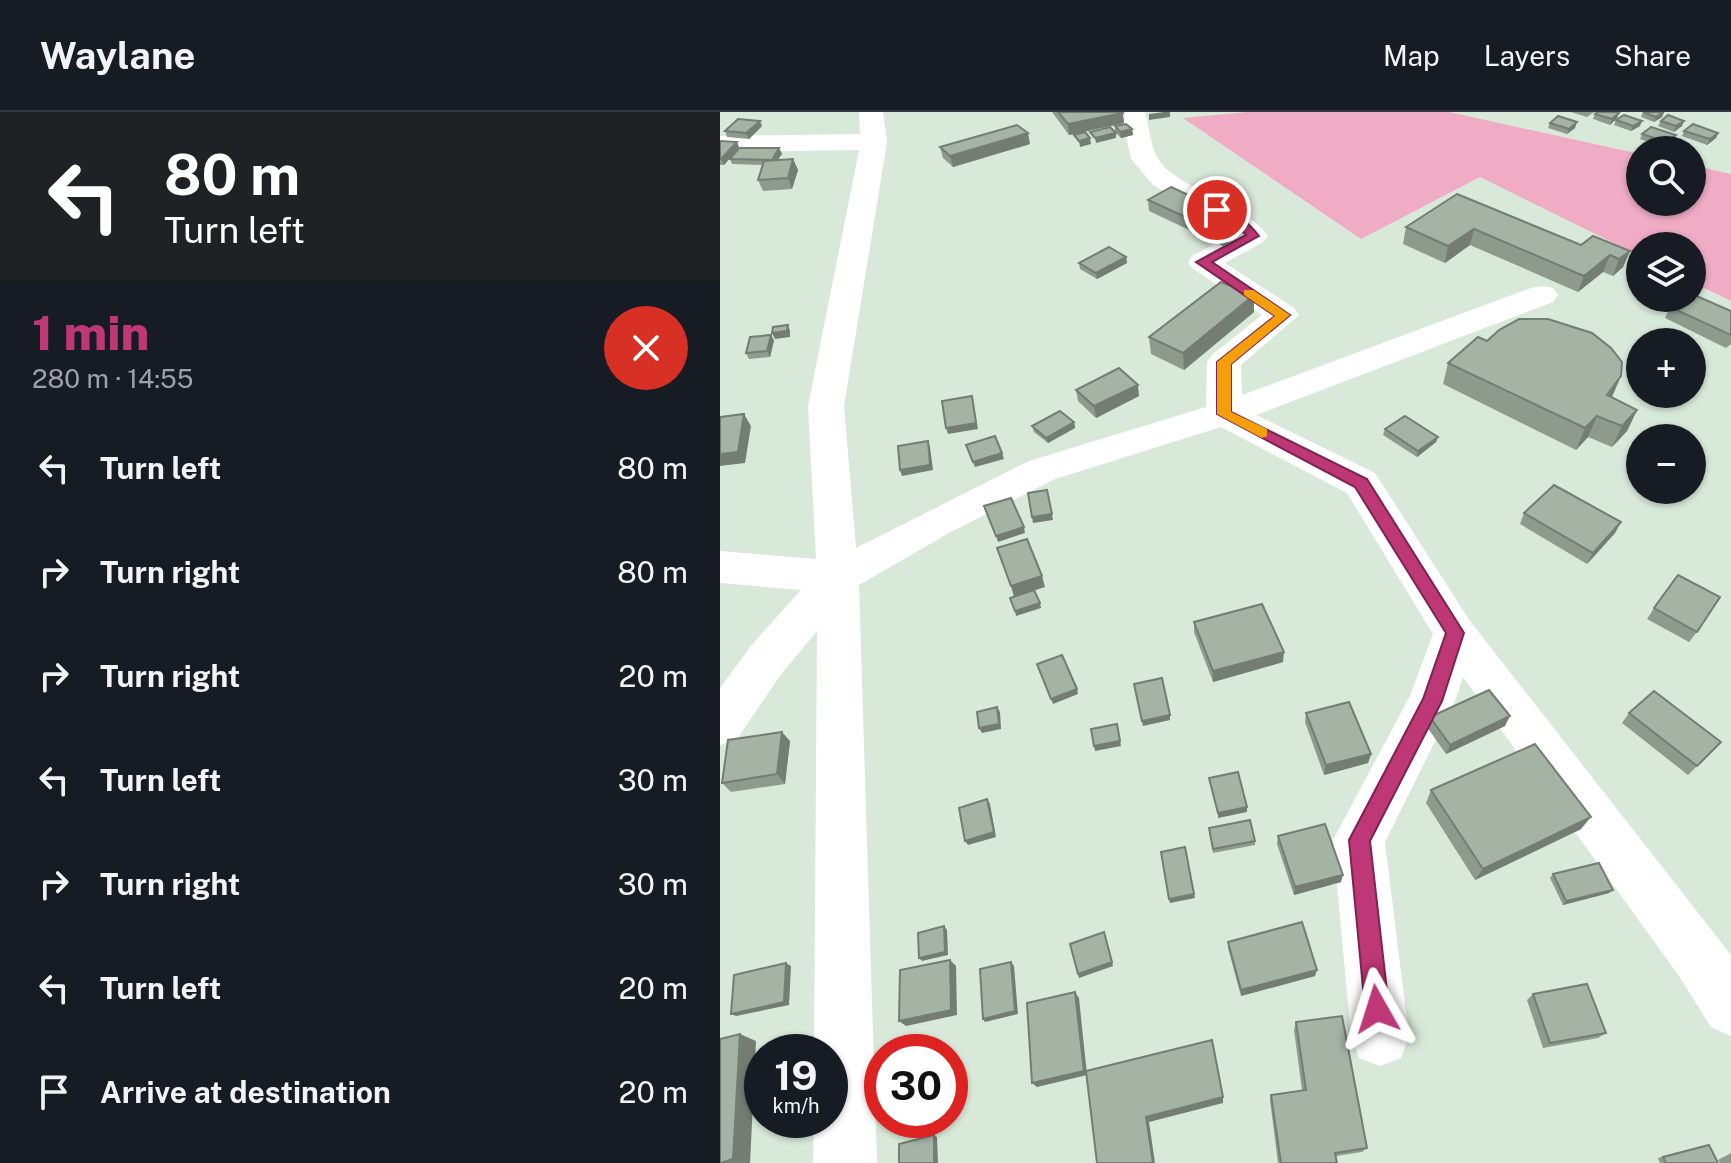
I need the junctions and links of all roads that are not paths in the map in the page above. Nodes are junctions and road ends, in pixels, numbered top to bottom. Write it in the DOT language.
graph roads {
  1 [pos="1133,112"];
  2 [pos="873,127"];
  3 [pos="720,144"];
  4 [pos="1542,295"];
  5 [pos="1224,414"];
  6 [pos="720,567"];
  7 [pos="838,577"];
  8 [pos="1455,633"];
  9 [pos="720,725"];
  10 [pos="1731,1007"];
  11 [pos="1380,1037"];
  12 [pos="845,1163"];
  1 -- 5 [label="street"];
  2 -- 3 [label="street"];
  2 -- 7 [label="street"];
  4 -- 5 [label="street"];
  5 -- 7 [label="street"];
  5 -- 8 [label="street"];
  6 -- 7 [label="street"];
  7 -- 9 [label="street"];
  7 -- 12 [label="street"];
  8 -- 10 [label="street"];
  8 -- 11 [label="street"];
}
